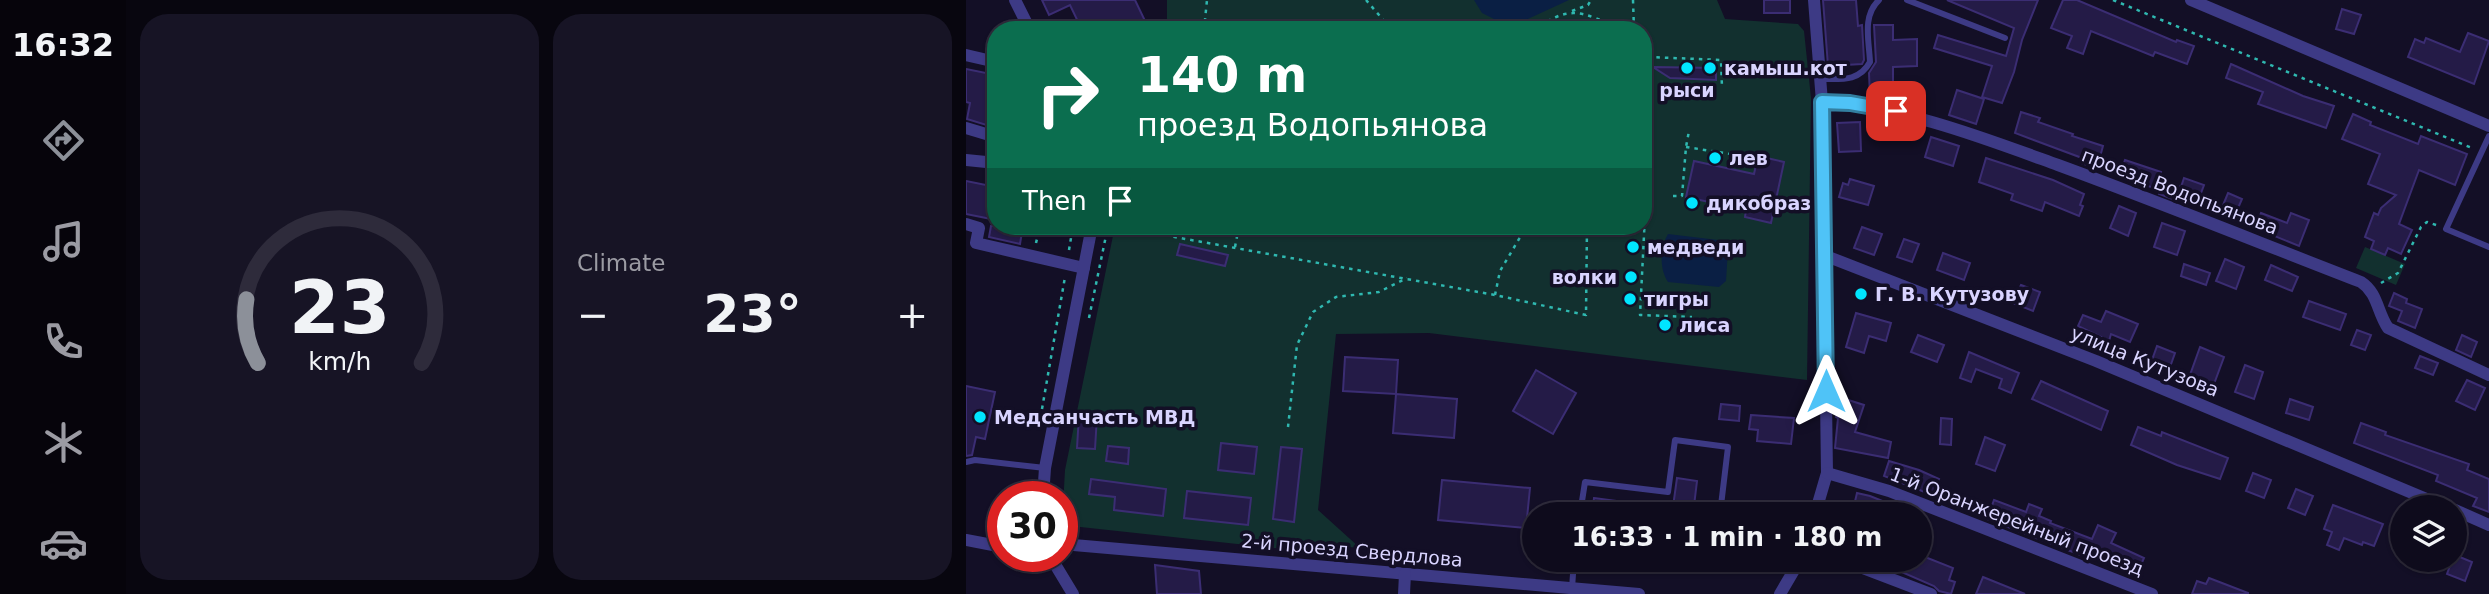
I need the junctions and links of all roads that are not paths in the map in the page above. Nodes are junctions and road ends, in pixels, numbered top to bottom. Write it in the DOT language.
graph roads {
  1 [pos="1015,0"];
  2 [pos="1814,0"];
  3 [pos="1879,0"];
  4 [pos="1907,0"];
  5 [pos="1935,0"];
  6 [pos="2192,0"];
  7 [pos="1931,9"];
  8 [pos="1026,21"];
  9 [pos="2005,38"];
  10 [pos="966,55"];
  11 [pos="987,60"];
  12 [pos="1821,79"];
  13 [pos="1822,102"];
  14 [pos="2489,126"];
  15 [pos="966,128"];
  16 [pos="987,134"];
  17 [pos="2489,136"];
  18 [pos="966,160"];
  19 [pos="987,162"];
  20 [pos="966,224"];
  21 [pos="1090,235"];
  22 [pos="2489,247"];
  23 [pos="1826,256"];
  24 [pos="1084,268"];
  25 [pos="2489,375"];
  26 [pos="966,462"];
  27 [pos="1045,468"];
  28 [pos="1827,473"];
  29 [pos="1044,481"];
  30 [pos="2417,495"];
  31 [pos="1582,502"];
  32 [pos="1721,502"];
  33 [pos="1819,502"];
  34 [pos="2467,515"];
  35 [pos="2489,525"];
  36 [pos="966,540"];
  37 [pos="987,544"];
  38 [pos="1078,545"];
  39 [pos="1060,572"];
  40 [pos="1573,572"];
  41 [pos="1793,572"];
  42 [pos="1873,572"];
  43 [pos="1405,574"];
  44 [pos="1572,588"];
  45 [pos="1073,594"];
  46 [pos="1404,594"];
  47 [pos="1639,594"];
  48 [pos="1780,594"];
  49 [pos="1931,594"];
  50 [pos="2152,594"];
  1 -- 8 [label="street"];
  2 -- 12 [label="street"];
  3 -- 12 [label="lane"];
  4 -- 7 [label="lane"];
  5 -- 7 [label="lane"];
  6 -- 14 [label="street"];
  7 -- 9 [label="lane"];
  10 -- 11 [label="street"];
  12 -- 13 [label="street"];
  13 -- 23 [label="street"];
  13 -- 25 [label="street, проезд Водопьянова"];
  15 -- 16 [label="street"];
  17 -- 22 [label="lane"];
  18 -- 19 [label="street"];
  20 -- 24 [label="street"];
  21 -- 24 [label="street"];
  23 -- 28 [label="street"];
  23 -- 30 [label="street, улица Кутузова"];
  24 -- 27 [label="street"];
  26 -- 27 [label="lane"];
  27 -- 29 [label="street"];
  28 -- 33 [label="street"];
  28 -- 50 [label="street, 1-й Оранжерейный проезд"];
  31 -- 32 [label="lane"];
  34 -- 35 [label="street"];
  36 -- 37 [label="street"];
  38 -- 43 [label="street, 2-й проезд Свердлова"];
  39 -- 45 [label="street"];
  40 -- 44 [label="lane"];
  41 -- 48 [label="street"];
  42 -- 49 [label="street"];
  43 -- 44 [label="street, 2-й проезд Свердлова"];
  43 -- 46 [label="street"];
  44 -- 47 [label="street, 2-й проезд Свердлова"];
}
